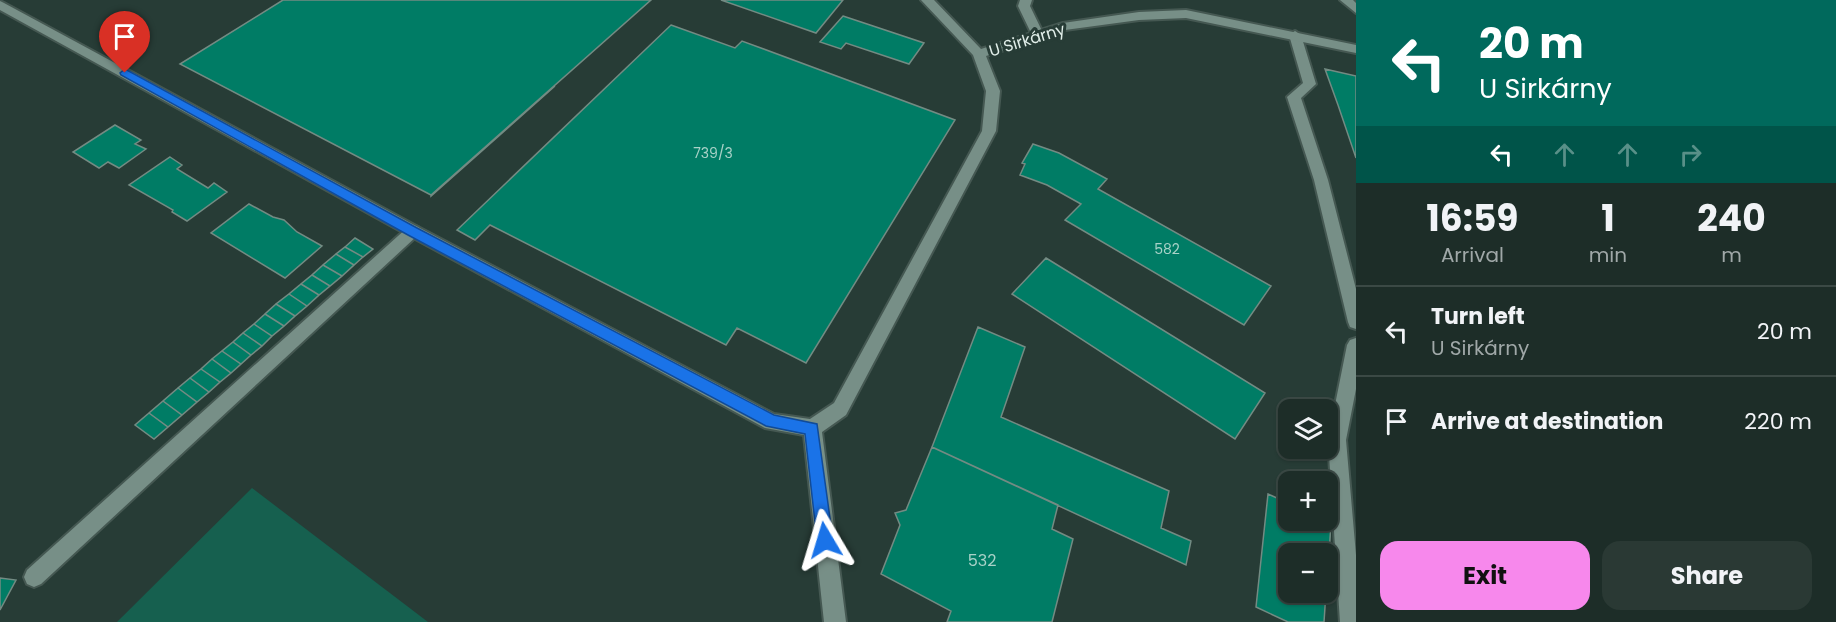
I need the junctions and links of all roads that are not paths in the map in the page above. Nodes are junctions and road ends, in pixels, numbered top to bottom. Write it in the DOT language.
graph roads {
  1 [pos="927,0"];
  2 [pos="1026,0"];
  3 [pos="1346,0"];
  4 [pos="0,5"];
  5 [pos="1356,9"];
  6 [pos="1038,35"];
  7 [pos="1295,35"];
  8 [pos="1356,49"];
  9 [pos="979,54"];
  10 [pos="413,231"];
  11 [pos="1356,322"];
  12 [pos="1356,345"];
  13 [pos="812,428"];
  14 [pos="34,577"];
  15 [pos="835,622"];
  16 [pos="1351,622"];
  1 -- 9 [label="street"];
  2 -- 6 [label="street"];
  3 -- 5 [label="street"];
  4 -- 10 [label="street"];
  6 -- 7 [label="street, U Sirkárny"];
  6 -- 9 [label="street, U Sirkárny"];
  7 -- 8 [label="street, U Sirkárny"];
  7 -- 11 [label="street"];
  9 -- 13 [label="street, U Sirkárny"];
  10 -- 13 [label="street"];
  10 -- 14 [label="street"];
  12 -- 16 [label="street"];
  13 -- 15 [label="street"];
}
